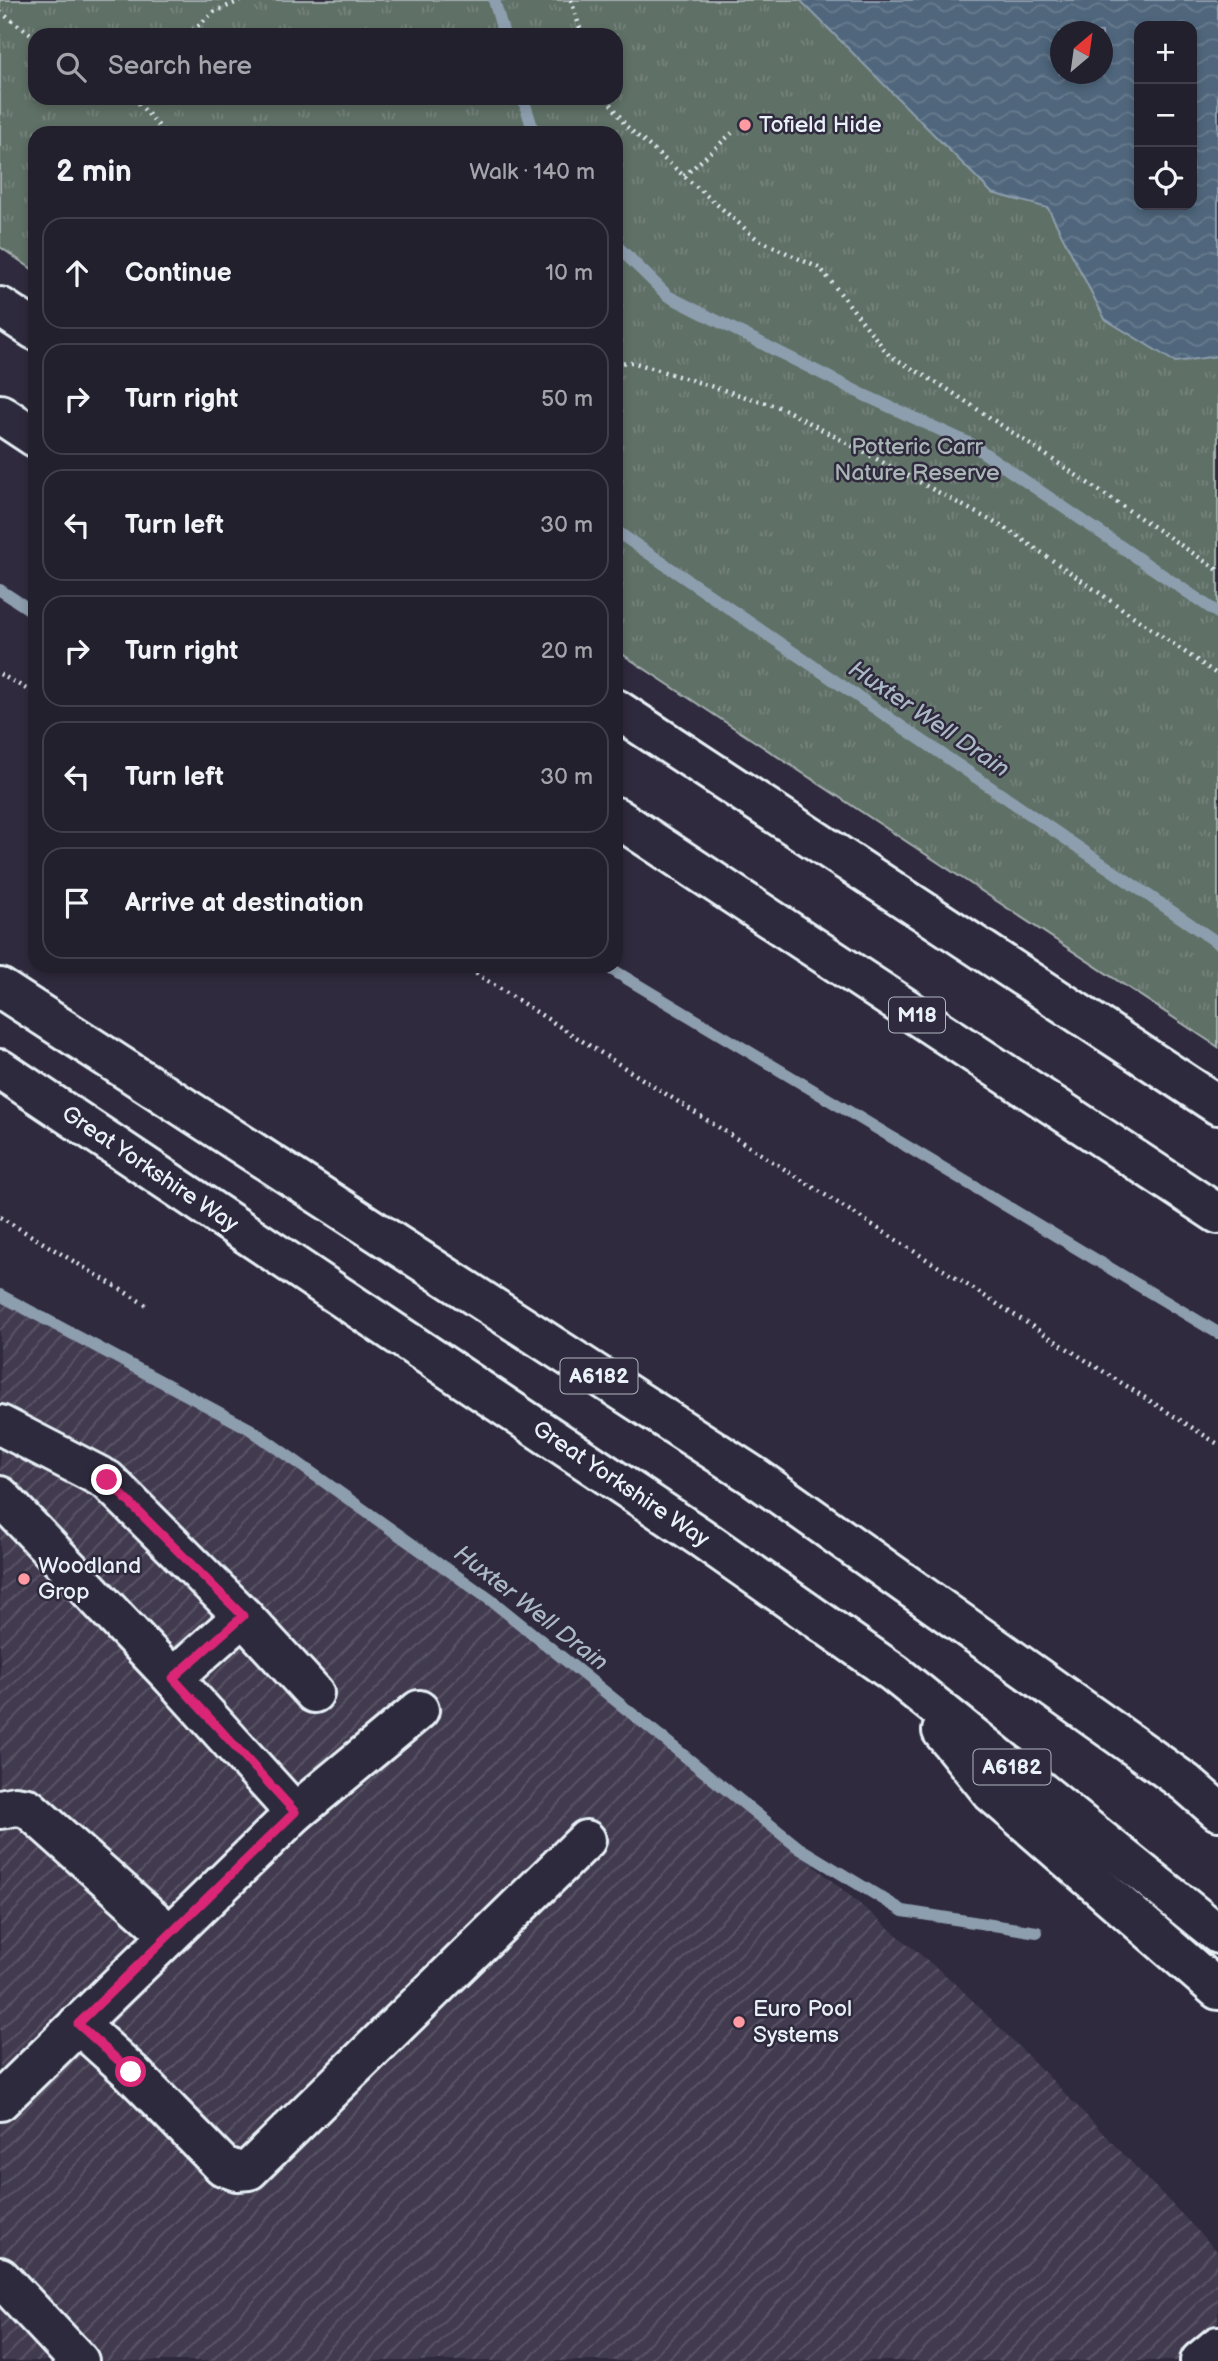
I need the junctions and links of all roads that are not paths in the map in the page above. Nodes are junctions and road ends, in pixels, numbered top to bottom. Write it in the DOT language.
graph roads {
  1 [pos="0,307"];
  2 [pos="28,325"];
  3 [pos="0,414"];
  4 [pos="28,432"];
  5 [pos="623,714"];
  6 [pos="623,822"];
  7 [pos="0,988"];
  8 [pos="0,1069"];
  9 [pos="1218,1105"];
  10 [pos="1218,1214"];
  11 [pos="0,1425"];
  12 [pos="0,1496"];
  13 [pos="243,1616"];
  14 [pos="894,1673"];
  15 [pos="173,1678"];
  16 [pos="314,1693"];
  17 [pos="419,1710"];
  18 [pos="0,1809"];
  19 [pos="1218,1811"];
  20 [pos="295,1812"];
  21 [pos="586,1840"];
  22 [pos="169,1934"];
  23 [pos="1218,1934"];
  24 [pos="1218,1990"];
  25 [pos="78,2024"];
  26 [pos="0,2101"];
  27 [pos="0,2277"];
  28 [pos="1218,2346"];
  29 [pos="79,2361"];
  30 [pos="1200,2361"];
  1 -- 2 [label="main road"];
  3 -- 4 [label="main road"];
  5 -- 9 [label="main road"];
  6 -- 10 [label="main road, M18"];
  7 -- 19 [label="main road, A6182"];
  8 -- 14 [label="main road, Great Yorkshire Way / A6182"];
  11 -- 13 [label="main road"];
  12 -- 15 [label="main road"];
  13 -- 15 [label="main road"];
  13 -- 16 [label="main road"];
  14 -- 23 [label="main road, Great Yorkshire Way / A6182"];
  14 -- 24 [label="main road"];
  15 -- 20 [label="main road"];
  17 -- 20 [label="main road"];
  18 -- 22 [label="main road"];
  20 -- 22 [label="main road"];
  21 -- 25 [label="main road"];
  22 -- 25 [label="main road"];
  25 -- 26 [label="main road"];
  27 -- 29 [label="main road"];
  28 -- 30 [label="main road"];
}
